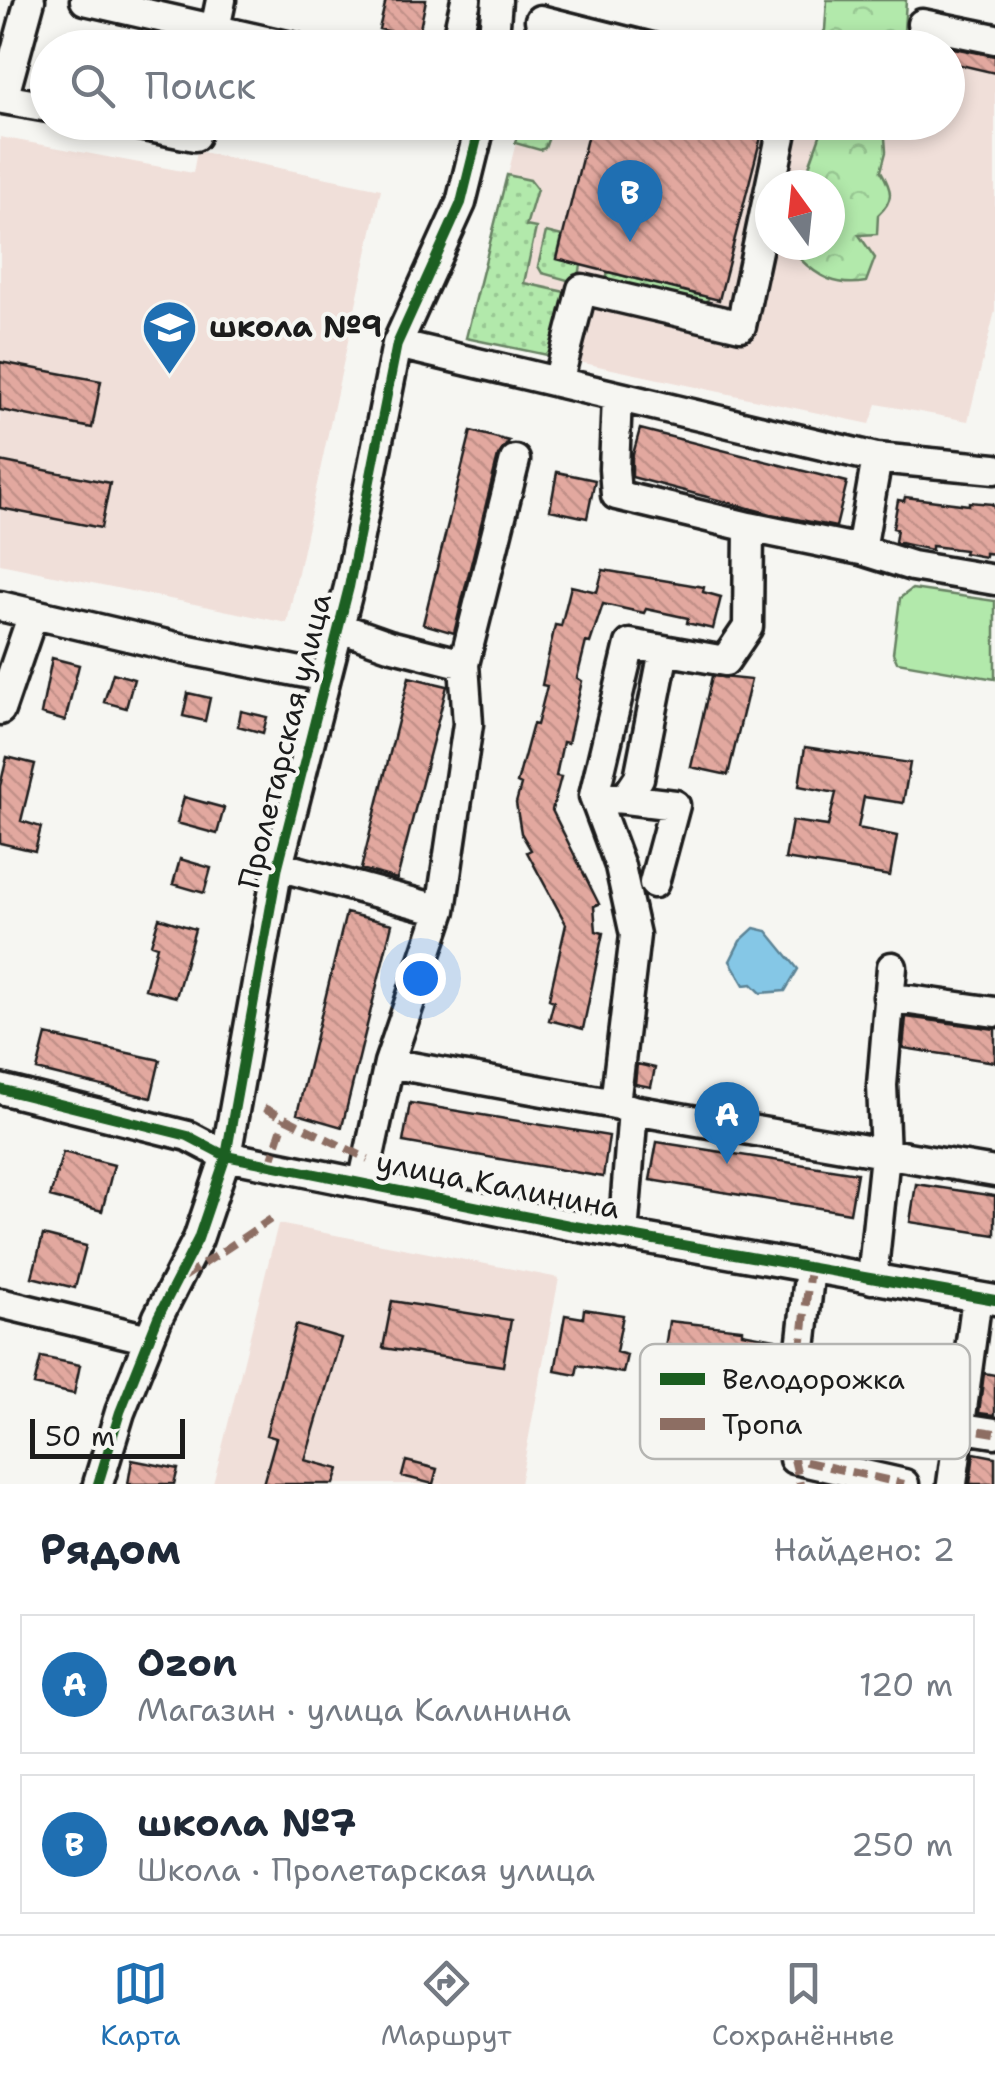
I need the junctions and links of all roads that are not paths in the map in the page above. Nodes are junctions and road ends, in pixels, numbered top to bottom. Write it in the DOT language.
graph roads {
  1 [pos="30,0"];
  2 [pos="86,0"];
  3 [pos="221,0"];
  4 [pos="466,0"];
  5 [pos="497,0"];
  6 [pos="540,20"];
  7 [pos="922,24"];
  8 [pos="198,30"];
  9 [pos="220,30"];
  10 [pos="458,30"];
  11 [pos="494,30"];
  12 [pos="580,30"];
  13 [pos="994,34"];
  14 [pos="9,42"];
  15 [pos="2,99"];
  16 [pos="30,104"];
  17 [pos="476,140"];
  18 [pos="780,140"];
  19 [pos="397,344"];
  20 [pos="558,382"];
  21 [pos="617,397"];
  22 [pos="877,458"];
  23 [pos="515,460"];
  24 [pos="995,469"];
  25 [pos="749,528"];
  26 [pos="861,550"];
  27 [pos="995,580"];
  28 [pos="0,606"];
  29 [pos="32,614"];
  30 [pos="338,627"];
  31 [pos="664,651"];
  32 [pos="464,664"];
  33 [pos="326,677"];
  34 [pos="0,710"];
  35 [pos="594,796"];
  36 [pos="626,799"];
  37 [pos="278,866"];
  38 [pos="654,883"];
  39 [pos="441,910"];
  40 [pos="892,967"];
  41 [pos="888,997"];
  42 [pos="995,1012"];
  43 [pos="389,1063"];
  44 [pos="0,1089"];
  45 [pos="624,1107"];
  46 [pos="226,1156"];
  47 [pos="886,1156"];
  48 [pos="995,1172"];
  49 [pos="363,1184"];
  50 [pos="623,1235"];
  51 [pos="810,1268"];
  52 [pos="872,1279"];
  53 [pos="986,1298"];
  54 [pos="0,1303"];
  55 [pos="149,1339"];
  56 [pos="801,1344"];
  57 [pos="970,1377"];
  58 [pos="970,1429"];
  59 [pos="995,1433"];
  60 [pos="794,1459"];
  61 [pos="956,1459"];
  62 [pos="98,1484"];
  63 [pos="904,1484"];
  64 [pos="952,1484"];
  1 -- 14 [label="street"];
  2 -- 8 [label="street"];
  3 -- 9 [label="street"];
  4 -- 10 [label="street"];
  5 -- 11 [label="street"];
  6 -- 12 [label="street"];
  7 -- 13 [label="street"];
  14 -- 15 [label="street"];
  15 -- 16 [label="street"];
  17 -- 19 [label="street, Пролетарская улица"];
  18 -- 20 [label="street"];
  19 -- 20 [label="street"];
  19 -- 30 [label="street, Пролетарская улица"];
  20 -- 21 [label="street"];
  21 -- 22 [label="street"];
  21 -- 25 [label="street"];
  22 -- 24 [label="street"];
  22 -- 26 [label="street"];
  23 -- 32 [label="street"];
  25 -- 26 [label="street"];
  25 -- 31 [label="street"];
  26 -- 27 [label="street"];
  28 -- 29 [label="street"];
  29 -- 33 [label="street"];
  29 -- 34 [label="street"];
  30 -- 32 [label="street"];
  30 -- 33 [label="street, Пролетарская улица"];
  31 -- 35 [label="street"];
  31 -- 36 [label="street"];
  32 -- 39 [label="street"];
  33 -- 37 [label="street, Пролетарская улица"];
  35 -- 36 [label="street"];
  35 -- 45 [label="street"];
  36 -- 38 [label="street"];
  37 -- 39 [label="street"];
  37 -- 46 [label="street, Пролетарская улица"];
  39 -- 43 [label="street"];
  40 -- 41 [label="street"];
  41 -- 42 [label="street"];
  41 -- 47 [label="street"];
  43 -- 45 [label="street"];
  43 -- 49 [label="street"];
  44 -- 46 [label="street, улица Калинина"];
  45 -- 47 [label="street"];
  45 -- 50 [label="street"];
  46 -- 49 [label="street, улица Калинина"];
  46 -- 55 [label="street, Пролетарская улица"];
  47 -- 48 [label="street"];
  47 -- 52 [label="street"];
  49 -- 50 [label="street, улица Калинина"];
  50 -- 51 [label="street, улица Калинина"];
  51 -- 52 [label="street, улица Калинина"];
  51 -- 56 [label="street"];
  52 -- 53 [label="street, улица Калинина"];
  53 -- 57 [label="street"];
  54 -- 55 [label="street"];
  55 -- 62 [label="street, Пролетарская улица"];
  58 -- 59 [label="street"];
  60 -- 63 [label="street"];
  61 -- 64 [label="street"];
}
